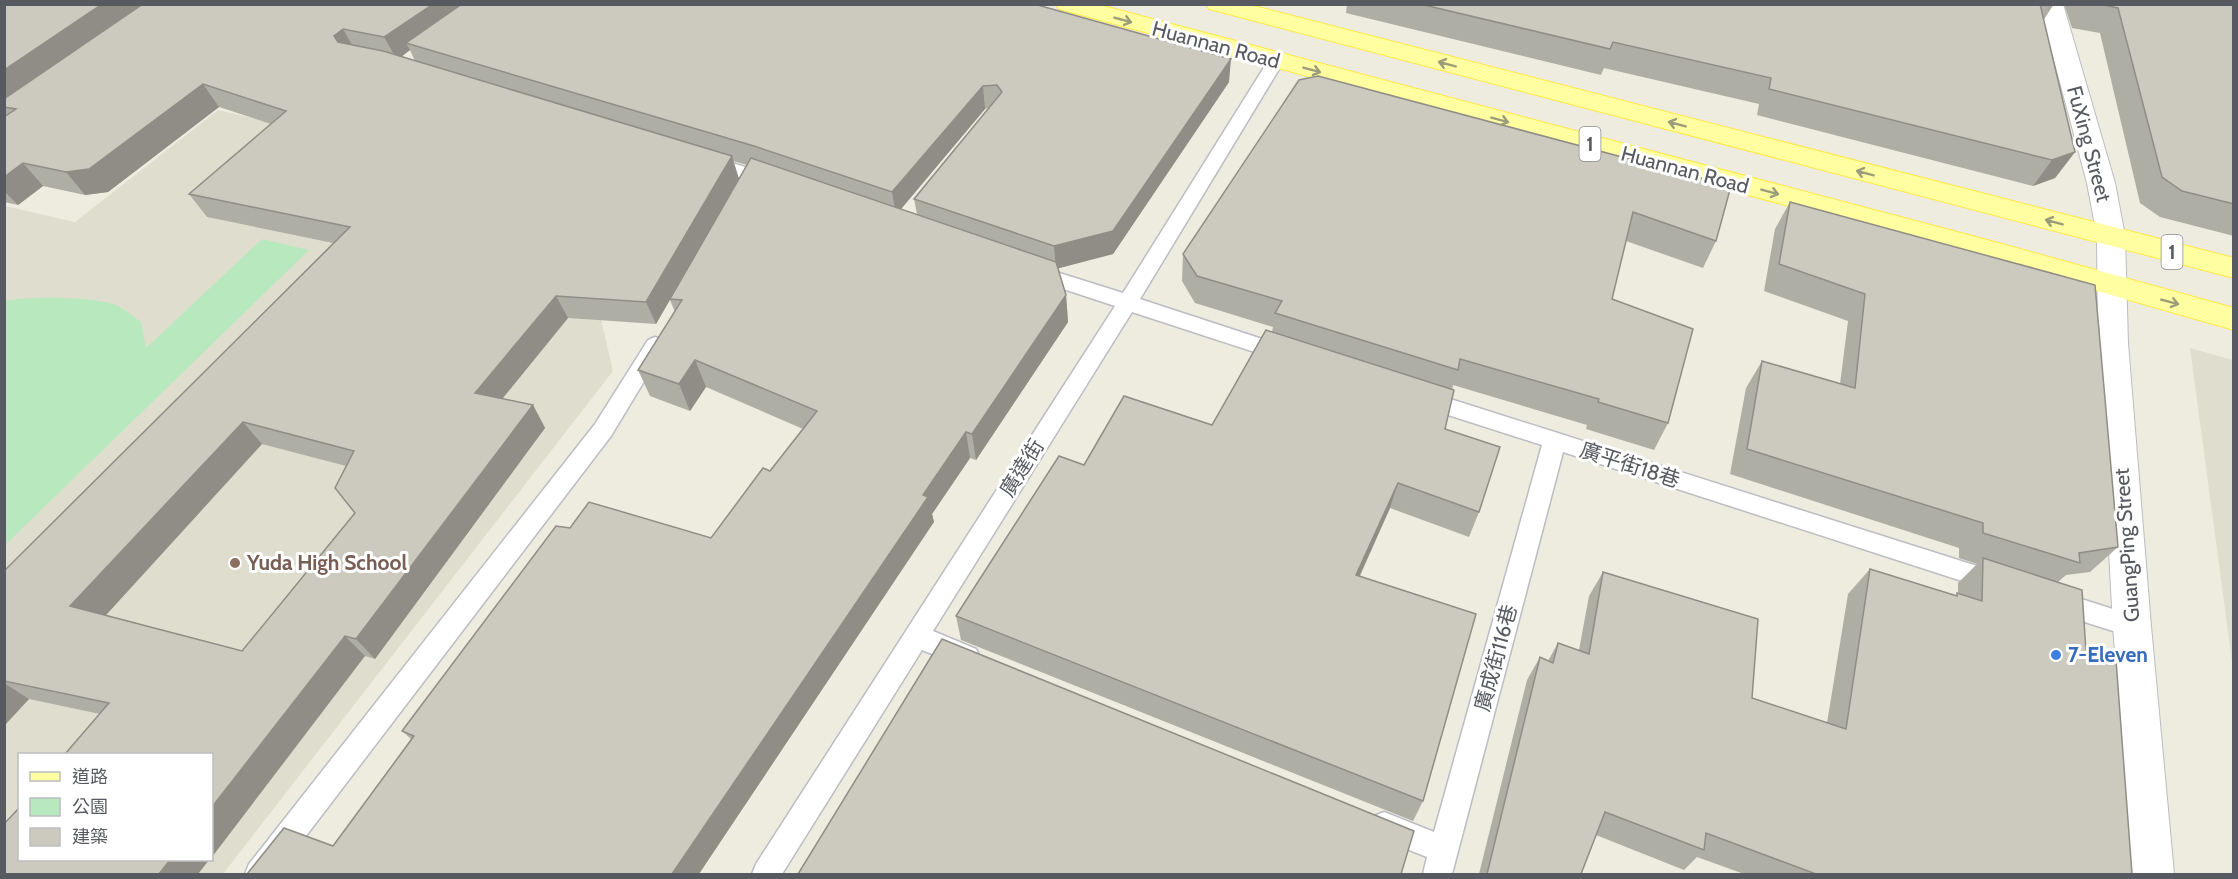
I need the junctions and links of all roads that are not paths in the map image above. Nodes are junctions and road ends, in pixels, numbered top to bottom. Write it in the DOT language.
graph roads {
  1 [pos="1067,4"];
  2 [pos="1217,4"];
  3 [pos="2051,4"];
  4 [pos="1276,61"];
  5 [pos="685,155"];
  6 [pos="795,190"];
  7 [pos="2111,236"];
  8 [pos="1014,265"];
  9 [pos="2234,268"];
  10 [pos="2113,287"];
  11 [pos="1127,303"];
  12 [pos="2234,319"];
  13 [pos="669,323"];
  14 [pos="1307,361"];
  15 [pos="1397,390"];
  16 [pos="1555,441"];
  17 [pos="2132,626"];
  18 [pos="916,636"];
  19 [pos="993,668"];
  20 [pos="1356,814"];
  21 [pos="1440,862"];
  22 [pos="259,874"];
  23 [pos="766,874"];
  24 [pos="2153,874"];
  1 -- 4 [label="main road, Huannan Road / 1, one-way"];
  7 -- 2 [label="main road, Huannan Road / 1, one-way"];
  3 -- 7 [label="street, FuXing Street"];
  4 -- 10 [label="main road, Huannan Road / 1, one-way"];
  4 -- 11 [label="lane, 廣達街"];
  5 -- 6 [label="lane"];
  7 -- 9 [label="main road, Huannan Road / 1"];
  7 -- 10 [label="street, FuXing Street"];
  8 -- 11 [label="lane"];
  10 -- 12 [label="main road, Huannan Road / 1, one-way"];
  10 -- 17 [label="street, GuangPing Street"];
  11 -- 14 [label="lane"];
  11 -- 18 [label="lane, 廣達街"];
  13 -- 22 [label="lane"];
  15 -- 16 [label="lane, 廣平街18巷"];
  16 -- 17 [label="lane, 廣平街18巷"];
  16 -- 21 [label="lane, 廣成街116巷"];
  17 -- 24 [label="street, GuangPing Street"];
  18 -- 19 [label="lane"];
  18 -- 23 [label="lane, 廣達街"];
  20 -- 21 [label="lane"];
}
